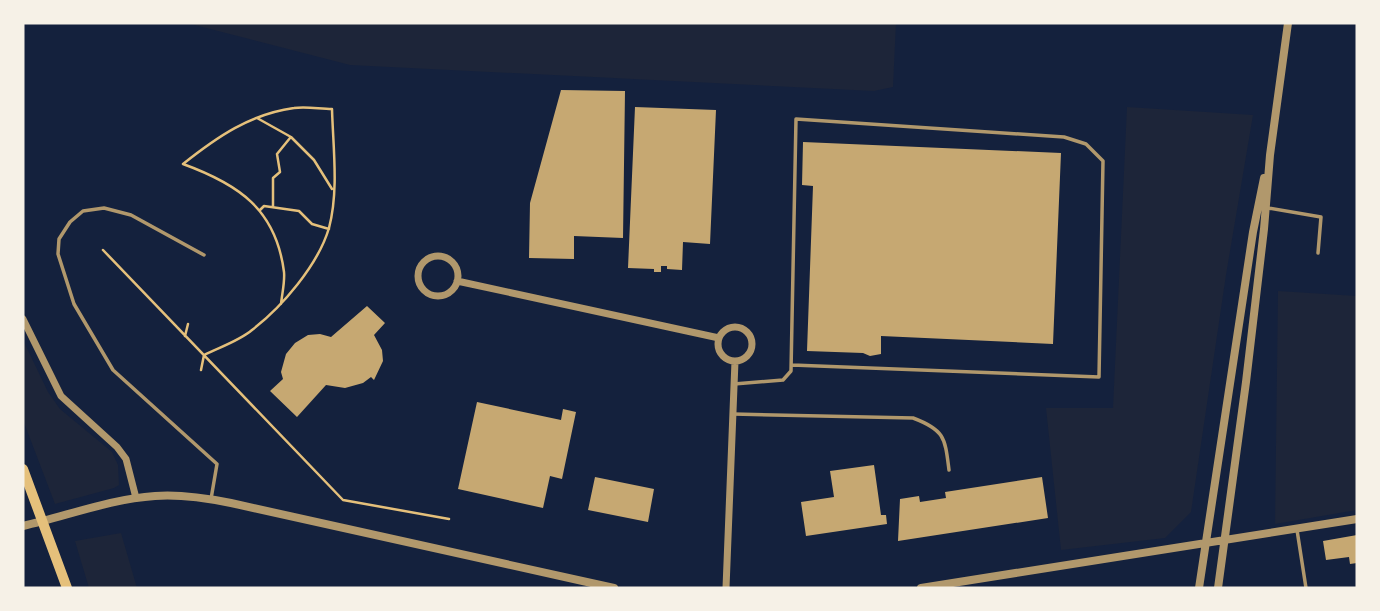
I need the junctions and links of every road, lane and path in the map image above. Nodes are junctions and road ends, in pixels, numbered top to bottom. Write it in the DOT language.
graph roads {
  1 [pos="1288,23"];
  2 [pos="255,117"];
  3 [pos="291,137"];
  4 [pos="334,192"];
  5 [pos="274,207"];
  6 [pos="1262,207"];
  7 [pos="260,211"];
  8 [pos="329,229"];
  9 [pos="103,250"];
  10 [pos="1318,253"];
  11 [pos="205,256"];
  12 [pos="457,281"];
  13 [pos="281,304"];
  14 [pos="23,319"];
  15 [pos="188,324"];
  16 [pos="185,336"];
  17 [pos="719,338"];
  18 [pos="204,355"];
  19 [pos="735,361"];
  20 [pos="792,365"];
  21 [pos="201,370"];
  22 [pos="734,384"];
  23 [pos="733,414"];
  24 [pos="23,469"];
  25 [pos="949,470"];
  26 [pos="136,498"];
  27 [pos="211,499"];
  28 [pos="449,519"];
  29 [pos="1357,519"];
  30 [pos="23,526"];
  31 [pos="1296,528"];
  32 [pos="1224,539"];
  33 [pos="1206,542"];
  34 [pos="67,588"];
  35 [pos="614,588"];
  36 [pos="726,588"];
  37 [pos="921,588"];
  38 [pos="1199,588"];
  39 [pos="1217,588"];
  40 [pos="1306,588"];
  1 -- 6 [label="street"];
  2 -- 3 [label="path"];
  2 -- 4 [label="path"];
  2 -- 7 [label="path"];
  3 -- 4 [label="path"];
  3 -- 5 [label="path"];
  4 -- 8 [label="path"];
  5 -- 7 [label="path"];
  5 -- 8 [label="path"];
  6 -- 10 [label="lane"];
  6 -- 32 [label="street"];
  6 -- 33 [label="street"];
  7 -- 13 [label="path"];
  8 -- 13 [label="path"];
  9 -- 16 [label="path"];
  11 -- 27 [label="lane"];
  12 -- 12 [label="street"];
  12 -- 17 [label="street"];
  13 -- 18 [label="path"];
  14 -- 26 [label="street"];
  15 -- 16 [label="path"];
  16 -- 18 [label="path"];
  17 -- 19 [label="street"];
  17 -- 19 [label="street"];
  18 -- 21 [label="path"];
  18 -- 28 [label="path"];
  19 -- 22 [label="street"];
  20 -- 20 [label="lane"];
  20 -- 22 [label="lane"];
  22 -- 23 [label="street"];
  23 -- 25 [label="lane"];
  23 -- 36 [label="street"];
  24 -- 34 [label="highway"];
  26 -- 27 [label="street"];
  26 -- 30 [label="street"];
  27 -- 35 [label="street"];
  29 -- 31 [label="street"];
  31 -- 32 [label="street"];
  31 -- 40 [label="lane"];
  32 -- 33 [label="street"];
  32 -- 39 [label="street"];
  33 -- 37 [label="street"];
  33 -- 38 [label="street"];
}
